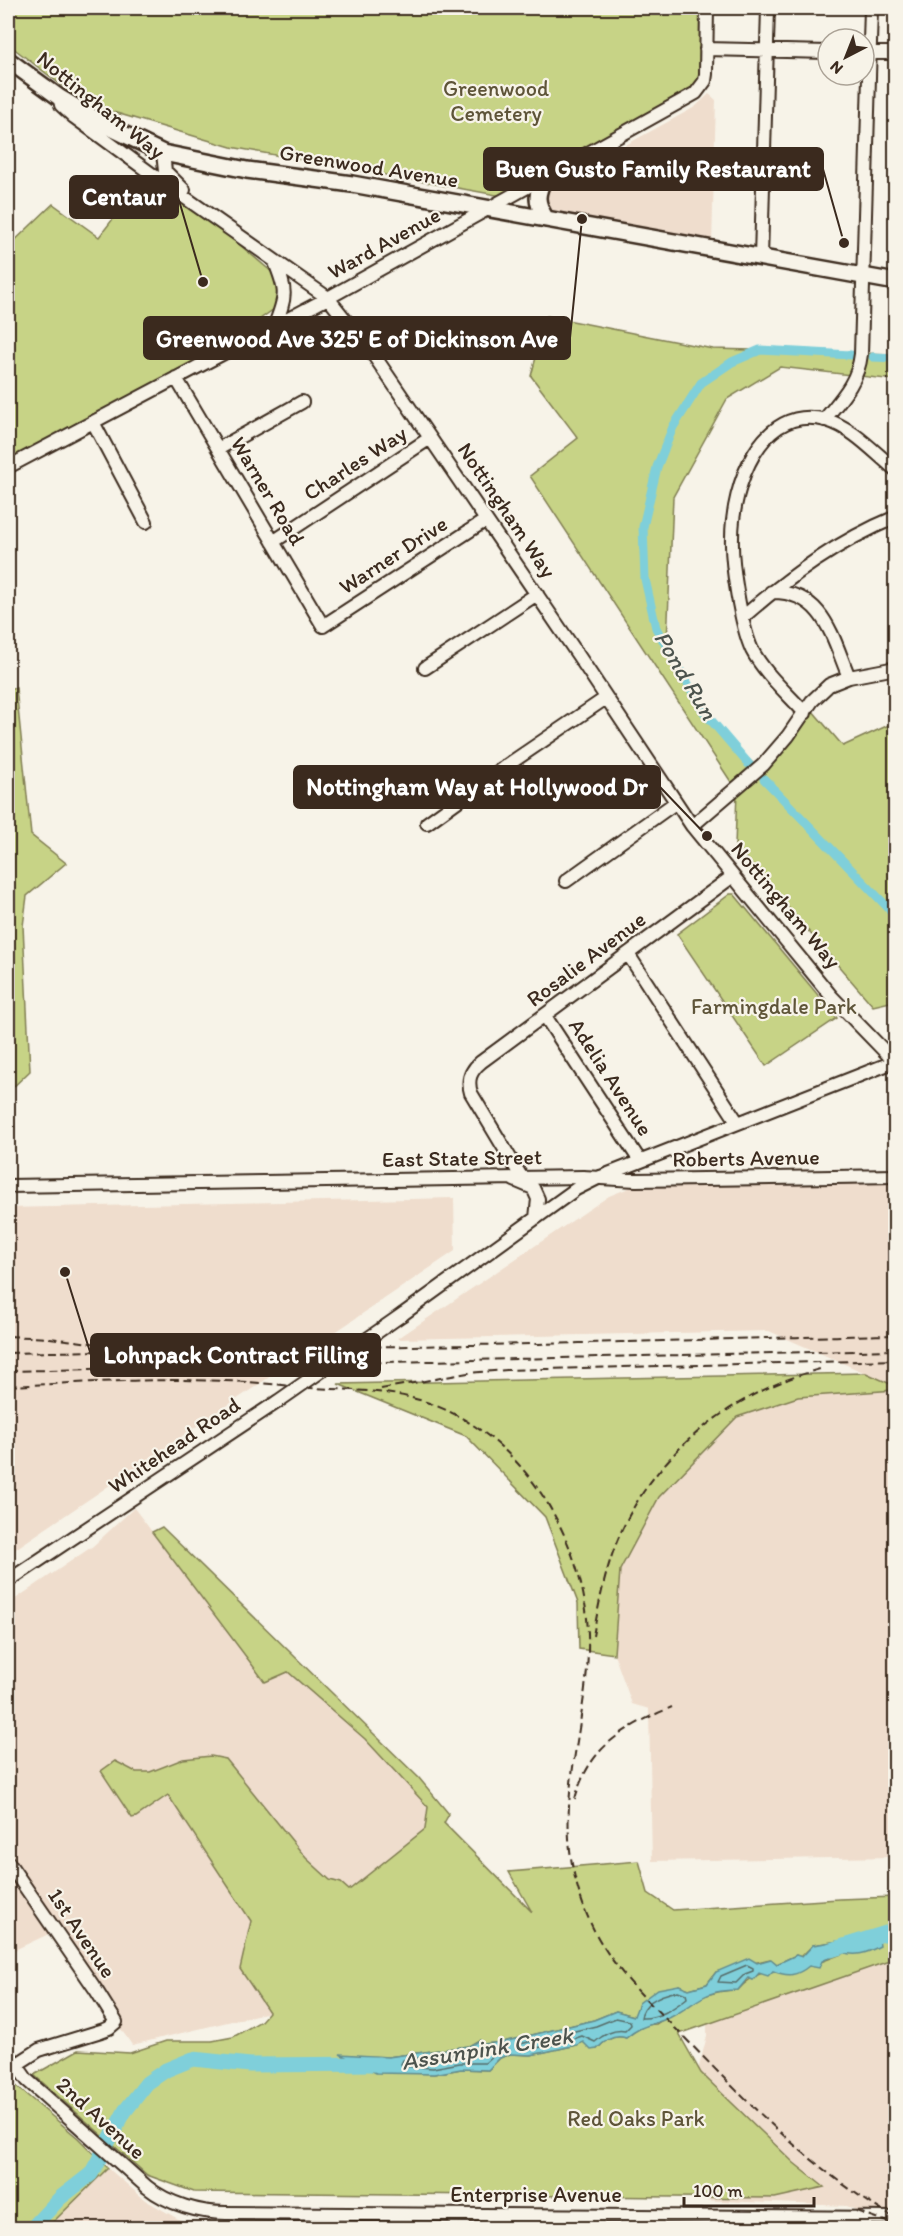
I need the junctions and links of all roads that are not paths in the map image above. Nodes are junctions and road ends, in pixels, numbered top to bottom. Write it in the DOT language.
graph roads {
  1 [pos="707,8"];
  2 [pos="768,8"];
  3 [pos="871,8"];
  4 [pos="869,27"];
  5 [pos="706,50"];
  6 [pos="767,51"];
  7 [pos="816,52"];
  8 [pos="876,53"];
  9 [pos="896,53"];
  10 [pos="8,60"];
  11 [pos="867,87"];
  12 [pos="60,99"];
  13 [pos="163,153"];
  14 [pos="545,176"];
  15 [pos="489,208"];
  16 [pos="209,213"];
  17 [pos="546,219"];
  18 [pos="761,258"];
  19 [pos="274,259"];
  20 [pos="864,277"];
  21 [pos="896,282"];
  22 [pos="328,298"];
  23 [pos="274,327"];
  24 [pos="360,338"];
  25 [pos="176,378"];
  26 [pos="302,402"];
  27 [pos="824,420"];
  28 [pos="93,422"];
  29 [pos="430,438"];
  30 [pos="218,449"];
  31 [pos="8,467"];
  32 [pos="896,470"];
  33 [pos="896,517"];
  34 [pos="486,520"];
  35 [pos="146,522"];
  36 [pos="273,542"];
  37 [pos="771,592"];
  38 [pos="537,594"];
  39 [pos="743,617"];
  40 [pos="323,626"];
  41 [pos="425,668"];
  42 [pos="896,668"];
  43 [pos="849,677"];
  44 [pos="606,698"];
  45 [pos="805,713"];
  46 [pos="675,803"];
  47 [pos="427,823"];
  48 [pos="692,826"];
  49 [pos="733,876"];
  50 [pos="566,881"];
  51 [pos="628,954"];
  52 [pos="545,1016"];
  53 [pos="895,1062"];
  54 [pos="738,1123"];
  55 [pos="640,1161"];
  56 [pos="896,1176"];
  57 [pos="516,1178"];
  58 [pos="598,1178"];
  59 [pos="8,1186"];
  60 [pos="536,1218"];
  61 [pos="8,1581"];
  62 [pos="8,1862"];
  63 [pos="10,2062"];
  64 [pos="177,2203"];
  65 [pos="896,2218"];
  1 -- 5 [label="street, Ward Avenue"];
  2 -- 6 [label="street"];
  3 -- 4 [label="street"];
  5 -- 6 [label="street"];
  5 -- 14 [label="street, Ward Avenue"];
  6 -- 7 [label="street"];
  6 -- 18 [label="street"];
  8 -- 9 [label="street"];
  10 -- 12 [label="main road, Nottingham Way"];
  11 -- 20 [label="street"];
  12 -- 13 [label="main road, Greenwood Avenue"];
  12 -- 16 [label="street, Nottingham Way"];
  13 -- 15 [label="main road, Greenwood Avenue"];
  13 -- 16 [label="street"];
  14 -- 15 [label="street, Ward Avenue"];
  14 -- 17 [label="main road"];
  15 -- 17 [label="main road, Greenwood Avenue"];
  15 -- 22 [label="street, Ward Avenue"];
  16 -- 19 [label="street, Nottingham Way"];
  17 -- 18 [label="main road, Greenwood Avenue"];
  18 -- 20 [label="main road, Greenwood Avenue"];
  19 -- 22 [label="street, Nottingham Way"];
  19 -- 23 [label="street"];
  20 -- 21 [label="main road, Greenwood Avenue"];
  20 -- 27 [label="street"];
  22 -- 23 [label="street, Ward Avenue"];
  22 -- 24 [label="street, Nottingham Way"];
  23 -- 24 [label="street"];
  23 -- 25 [label="street, Ward Avenue"];
  24 -- 29 [label="street, Nottingham Way"];
  25 -- 28 [label="street, Ward Avenue"];
  25 -- 30 [label="street, Warner Road"];
  26 -- 30 [label="street"];
  27 -- 32 [label="street"];
  27 -- 39 [label="street"];
  28 -- 31 [label="street, Ward Avenue"];
  28 -- 35 [label="street"];
  29 -- 34 [label="street, Nottingham Way"];
  29 -- 36 [label="street, Charles Way"];
  30 -- 36 [label="street, Warner Road"];
  33 -- 37 [label="street"];
  34 -- 38 [label="street, Nottingham Way"];
  34 -- 40 [label="street, Warner Drive"];
  36 -- 40 [label="street, Warner Road"];
  37 -- 39 [label="street"];
  37 -- 43 [label="street"];
  38 -- 41 [label="street"];
  38 -- 44 [label="street, Nottingham Way"];
  39 -- 45 [label="street"];
  42 -- 43 [label="street"];
  43 -- 45 [label="street"];
  44 -- 46 [label="street, Nottingham Way"];
  44 -- 47 [label="street"];
  45 -- 48 [label="street"];
  46 -- 48 [label="street, Nottingham Way"];
  46 -- 50 [label="street"];
  48 -- 49 [label="street, Nottingham Way"];
  49 -- 51 [label="street, Rosalie Avenue"];
  49 -- 53 [label="street, Nottingham Way"];
  51 -- 52 [label="street, Rosalie Avenue"];
  51 -- 54 [label="street"];
  52 -- 55 [label="street, Adelia Avenue"];
  52 -- 57 [label="street, Rosalie Avenue"];
  53 -- 54 [label="street, East State Street"];
  54 -- 55 [label="street, East State Street"];
  55 -- 58 [label="street, East State Street"];
  56 -- 58 [label="street, Roberts Avenue"];
  57 -- 58 [label="street, East State Street"];
  57 -- 59 [label="street, East State Street"];
  57 -- 60 [label="street"];
  58 -- 60 [label="street, Whitehead Road"];
  60 -- 61 [label="street, Whitehead Road, bridge"];
  62 -- 63 [label="street, 1st Avenue"];
  63 -- 64 [label="street, 2nd Avenue"];
  64 -- 65 [label="street, Enterprise Avenue"];
}
